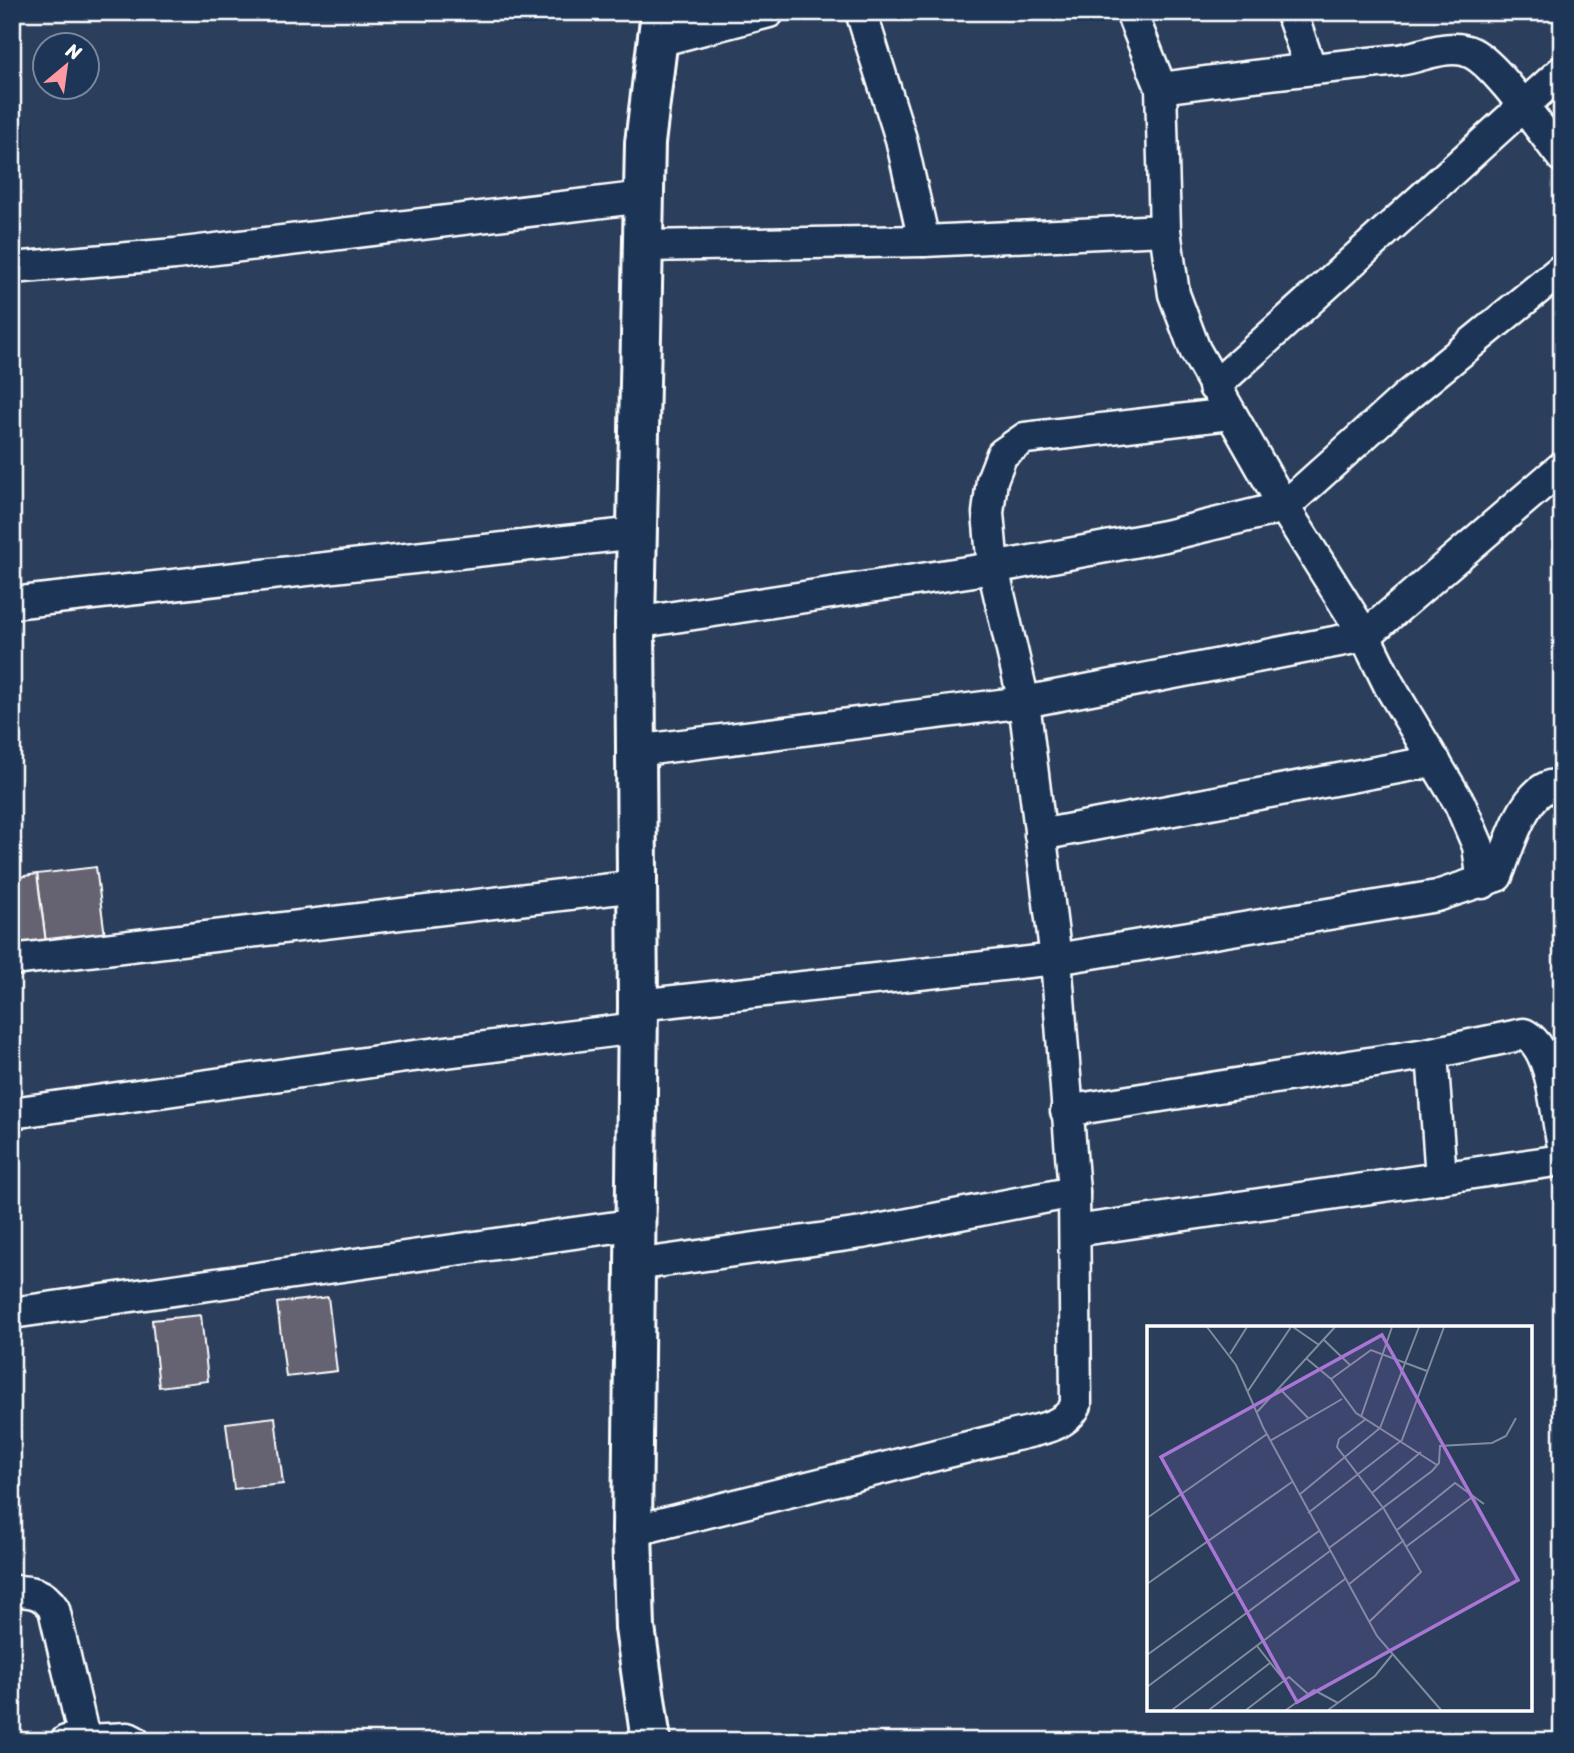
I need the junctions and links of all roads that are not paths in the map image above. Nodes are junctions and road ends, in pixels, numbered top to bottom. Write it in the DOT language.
graph roads {
  1 [pos="769,12"];
  2 [pos="862,12"];
  3 [pos="1131,12"];
  4 [pos="1292,12"];
  5 [pos="659,27"];
  6 [pos="1310,67"];
  7 [pos="1562,71"];
  8 [pos="1161,88"];
  9 [pos="1521,106"];
  10 [pos="1562,157"];
  11 [pos="644,197"];
  12 [pos="1165,230"];
  13 [pos="924,241"];
  14 [pos="643,246"];
  15 [pos="12,268"];
  16 [pos="1562,269"];
  17 [pos="1214,387"];
  18 [pos="1230,414"];
  19 [pos="1562,467"];
  20 [pos="1284,507"];
  21 [pos="637,533"];
  22 [pos="993,568"];
  23 [pos="12,603"];
  24 [pos="635,623"];
  25 [pos="1365,636"];
  26 [pos="1024,702"];
  27 [pos="635,751"];
  28 [pos="1435,761"];
  29 [pos="1562,785"];
  30 [pos="1040,835"];
  31 [pos="1482,883"];
  32 [pos="637,886"];
  33 [pos="1056,959"];
  34 [pos="12,960"];
  35 [pos="638,1017"];
  36 [pos="1432,1053"];
  37 [pos="1066,1111"];
  38 [pos="12,1113"];
  39 [pos="1562,1141"];
  40 [pos="1562,1160"];
  41 [pos="1441,1178"];
  42 [pos="1074,1192"];
  43 [pos="637,1224"];
  44 [pos="1075,1231"];
  45 [pos="635,1265"];
  46 [pos="12,1314"];
  47 [pos="632,1531"];
  48 [pos="12,1591"];
  49 [pos="75,1740"];
  50 [pos="134,1741"];
  51 [pos="652,1741"];
  1 -- 5 [label="street"];
  2 -- 13 [label="street"];
  3 -- 8 [label="street"];
  4 -- 6 [label="street"];
  5 -- 11 [label="main road"];
  6 -- 8 [label="street"];
  6 -- 9 [label="street"];
  7 -- 9 [label="street"];
  8 -- 12 [label="street"];
  9 -- 10 [label="street"];
  9 -- 17 [label="street"];
  11 -- 14 [label="main road"];
  11 -- 15 [label="street"];
  12 -- 13 [label="street"];
  12 -- 17 [label="street"];
  13 -- 14 [label="street"];
  14 -- 21 [label="main road"];
  16 -- 20 [label="street"];
  17 -- 18 [label="street"];
  18 -- 20 [label="street"];
  18 -- 22 [label="street"];
  19 -- 25 [label="street"];
  20 -- 22 [label="street"];
  20 -- 25 [label="street"];
  21 -- 23 [label="street"];
  21 -- 24 [label="main road"];
  22 -- 24 [label="street"];
  22 -- 26 [label="street"];
  24 -- 27 [label="main road"];
  25 -- 26 [label="street"];
  25 -- 28 [label="street"];
  26 -- 27 [label="street"];
  26 -- 30 [label="street"];
  27 -- 32 [label="main road"];
  28 -- 30 [label="street"];
  28 -- 31 [label="street"];
  29 -- 31 [label="street"];
  30 -- 33 [label="street"];
  31 -- 33 [label="street"];
  32 -- 34 [label="street"];
  32 -- 35 [label="main road"];
  33 -- 35 [label="street"];
  33 -- 37 [label="street"];
  35 -- 38 [label="street"];
  35 -- 43 [label="main road"];
  36 -- 37 [label="street"];
  36 -- 39 [label="street"];
  36 -- 41 [label="street"];
  37 -- 42 [label="street"];
  40 -- 41 [label="street"];
  41 -- 44 [label="street"];
  42 -- 44 [label="street"];
  42 -- 45 [label="street"];
  43 -- 45 [label="main road"];
  43 -- 46 [label="street"];
  44 -- 47 [label="street"];
  45 -- 47 [label="main road"];
  47 -- 51 [label="main road"];
  48 -- 49 [label="street"];
  49 -- 50 [label="street"];
}
